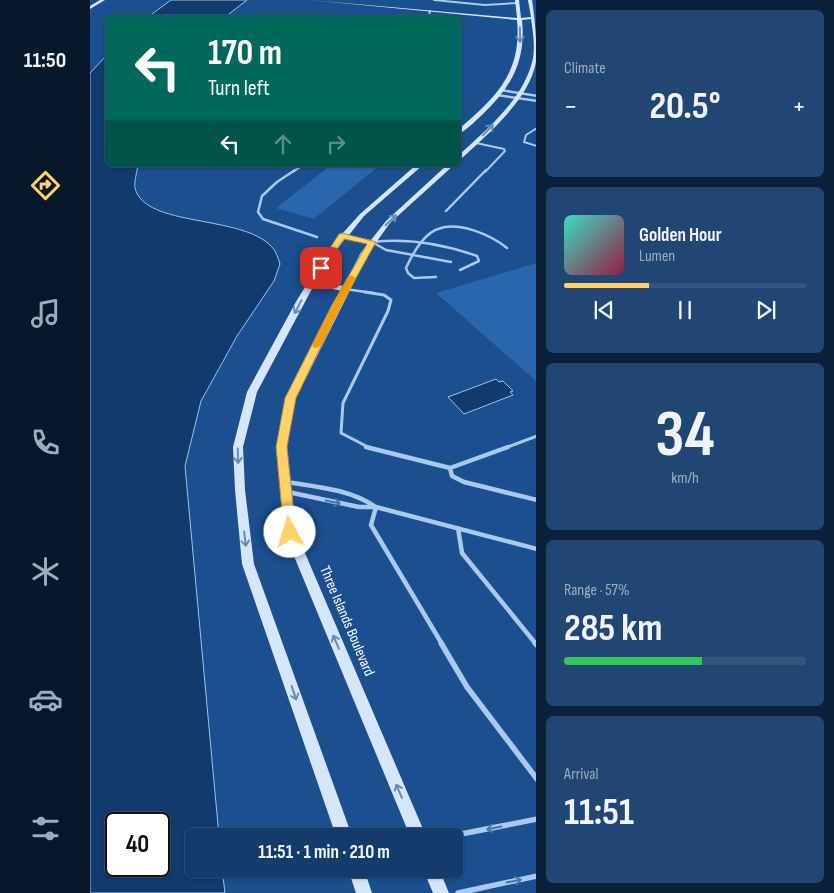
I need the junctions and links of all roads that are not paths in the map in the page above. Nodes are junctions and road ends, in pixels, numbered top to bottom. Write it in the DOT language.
graph roads {
  1 [pos="103,0"];
  2 [pos="312,0"];
  3 [pos="354,0"];
  4 [pos="434,0"];
  5 [pos="530,0"];
  6 [pos="517,1"];
  7 [pos="90,8"];
  8 [pos="430,11"];
  9 [pos="429,15"];
  10 [pos="519,17"];
  11 [pos="533,18"];
  12 [pos="534,69"];
  13 [pos="502,90"];
  14 [pos="497,95"];
  15 [pos="517,96"];
  16 [pos="536,96"];
  17 [pos="536,101"];
  18 [pos="536,128"];
  19 [pos="461,130"];
  20 [pos="476,143"];
  21 [pos="536,146"];
  22 [pos="461,156"];
  23 [pos="299,167"];
  24 [pos="418,167"];
  25 [pos="449,167"];
  26 [pos="446,211"];
  27 [pos="342,236"];
  28 [pos="317,237"];
  29 [pos="372,242"];
  30 [pos="422,244"];
  31 [pos="507,248"];
  32 [pos="413,255"];
  33 [pos="451,262"];
  34 [pos="460,270"];
  35 [pos="436,277"];
  36 [pos="312,282"];
  37 [pos="345,289"];
  38 [pos="536,436"];
  39 [pos="450,468"];
  40 [pos="285,487"];
  41 [pos="536,500"];
  42 [pos="376,508"];
  43 [pos="458,528"];
  44 [pos="536,549"];
  45 [pos="536,645"];
  46 [pos="536,779"];
  47 [pos="536,819"];
  48 [pos="341,828"];
  49 [pos="415,828"];
  50 [pos="463,834"];
  51 [pos="536,876"];
  52 [pos="359,878"];
  53 [pos="435,878"];
  54 [pos="364,893"];
  55 [pos="441,893"];
  56 [pos="458,893"];
  1 -- 7 [label="street"];
  2 -- 8 [label="street"];
  3 -- 10 [label="street"];
  4 -- 6 [label="lane"];
  5 -- 11 [label="street"];
  6 -- 10 [label="street"];
  8 -- 9 [label="street"];
  8 -- 10 [label="street"];
  10 -- 11 [label="street"];
  10 -- 13 [label="street, one-way"];
  11 -- 12 [label="street"];
  12 -- 15 [label="street"];
  13 -- 14 [label="street"];
  13 -- 15 [label="street"];
  14 -- 15 [label="street"];
  14 -- 19 [label="street"];
  15 -- 16 [label="street"];
  15 -- 17 [label="street"];
  20 -- 15 [label="street, one-way"];
  18 -- 21 [label="lane"];
  20 -- 22 [label="street"];
  20 -- 26 [label="lane"];
  23 -- 28 [label="lane"];
  24 -- 27 [label="street"];
  29 -- 25 [label="street, Three Islands Boulevard, one-way"];
  27 -- 29 [label="street"];
  27 -- 36 [label="street"];
  29 -- 30 [label="lane"];
  29 -- 32 [label="lane"];
  29 -- 37 [label="street, Three Islands Boulevard"];
  30 -- 31 [label="lane"];
  30 -- 32 [label="lane"];
  30 -- 34 [label="lane"];
  32 -- 33 [label="lane"];
  32 -- 35 [label="lane"];
  36 -- 37 [label="street"];
  36 -- 48 [label="street, one-way"];
  37 -- 39 [label="lane"];
  37 -- 40 [label="street, Three Islands Boulevard"];
  38 -- 39 [label="lane"];
  39 -- 41 [label="lane"];
  40 -- 42 [label="lane, one-way"];
  40 -- 42 [label="lane"];
  49 -- 40 [label="street, Three Islands Boulevard, one-way"];
  42 -- 43 [label="lane"];
  42 -- 46 [label="lane"];
  43 -- 44 [label="lane"];
  43 -- 45 [label="lane"];
  47 -- 50 [label="lane, one-way"];
  56 -- 51 [label="lane, one-way"];
  52 -- 54 [label="street"];
  53 -- 55 [label="street"];
}
